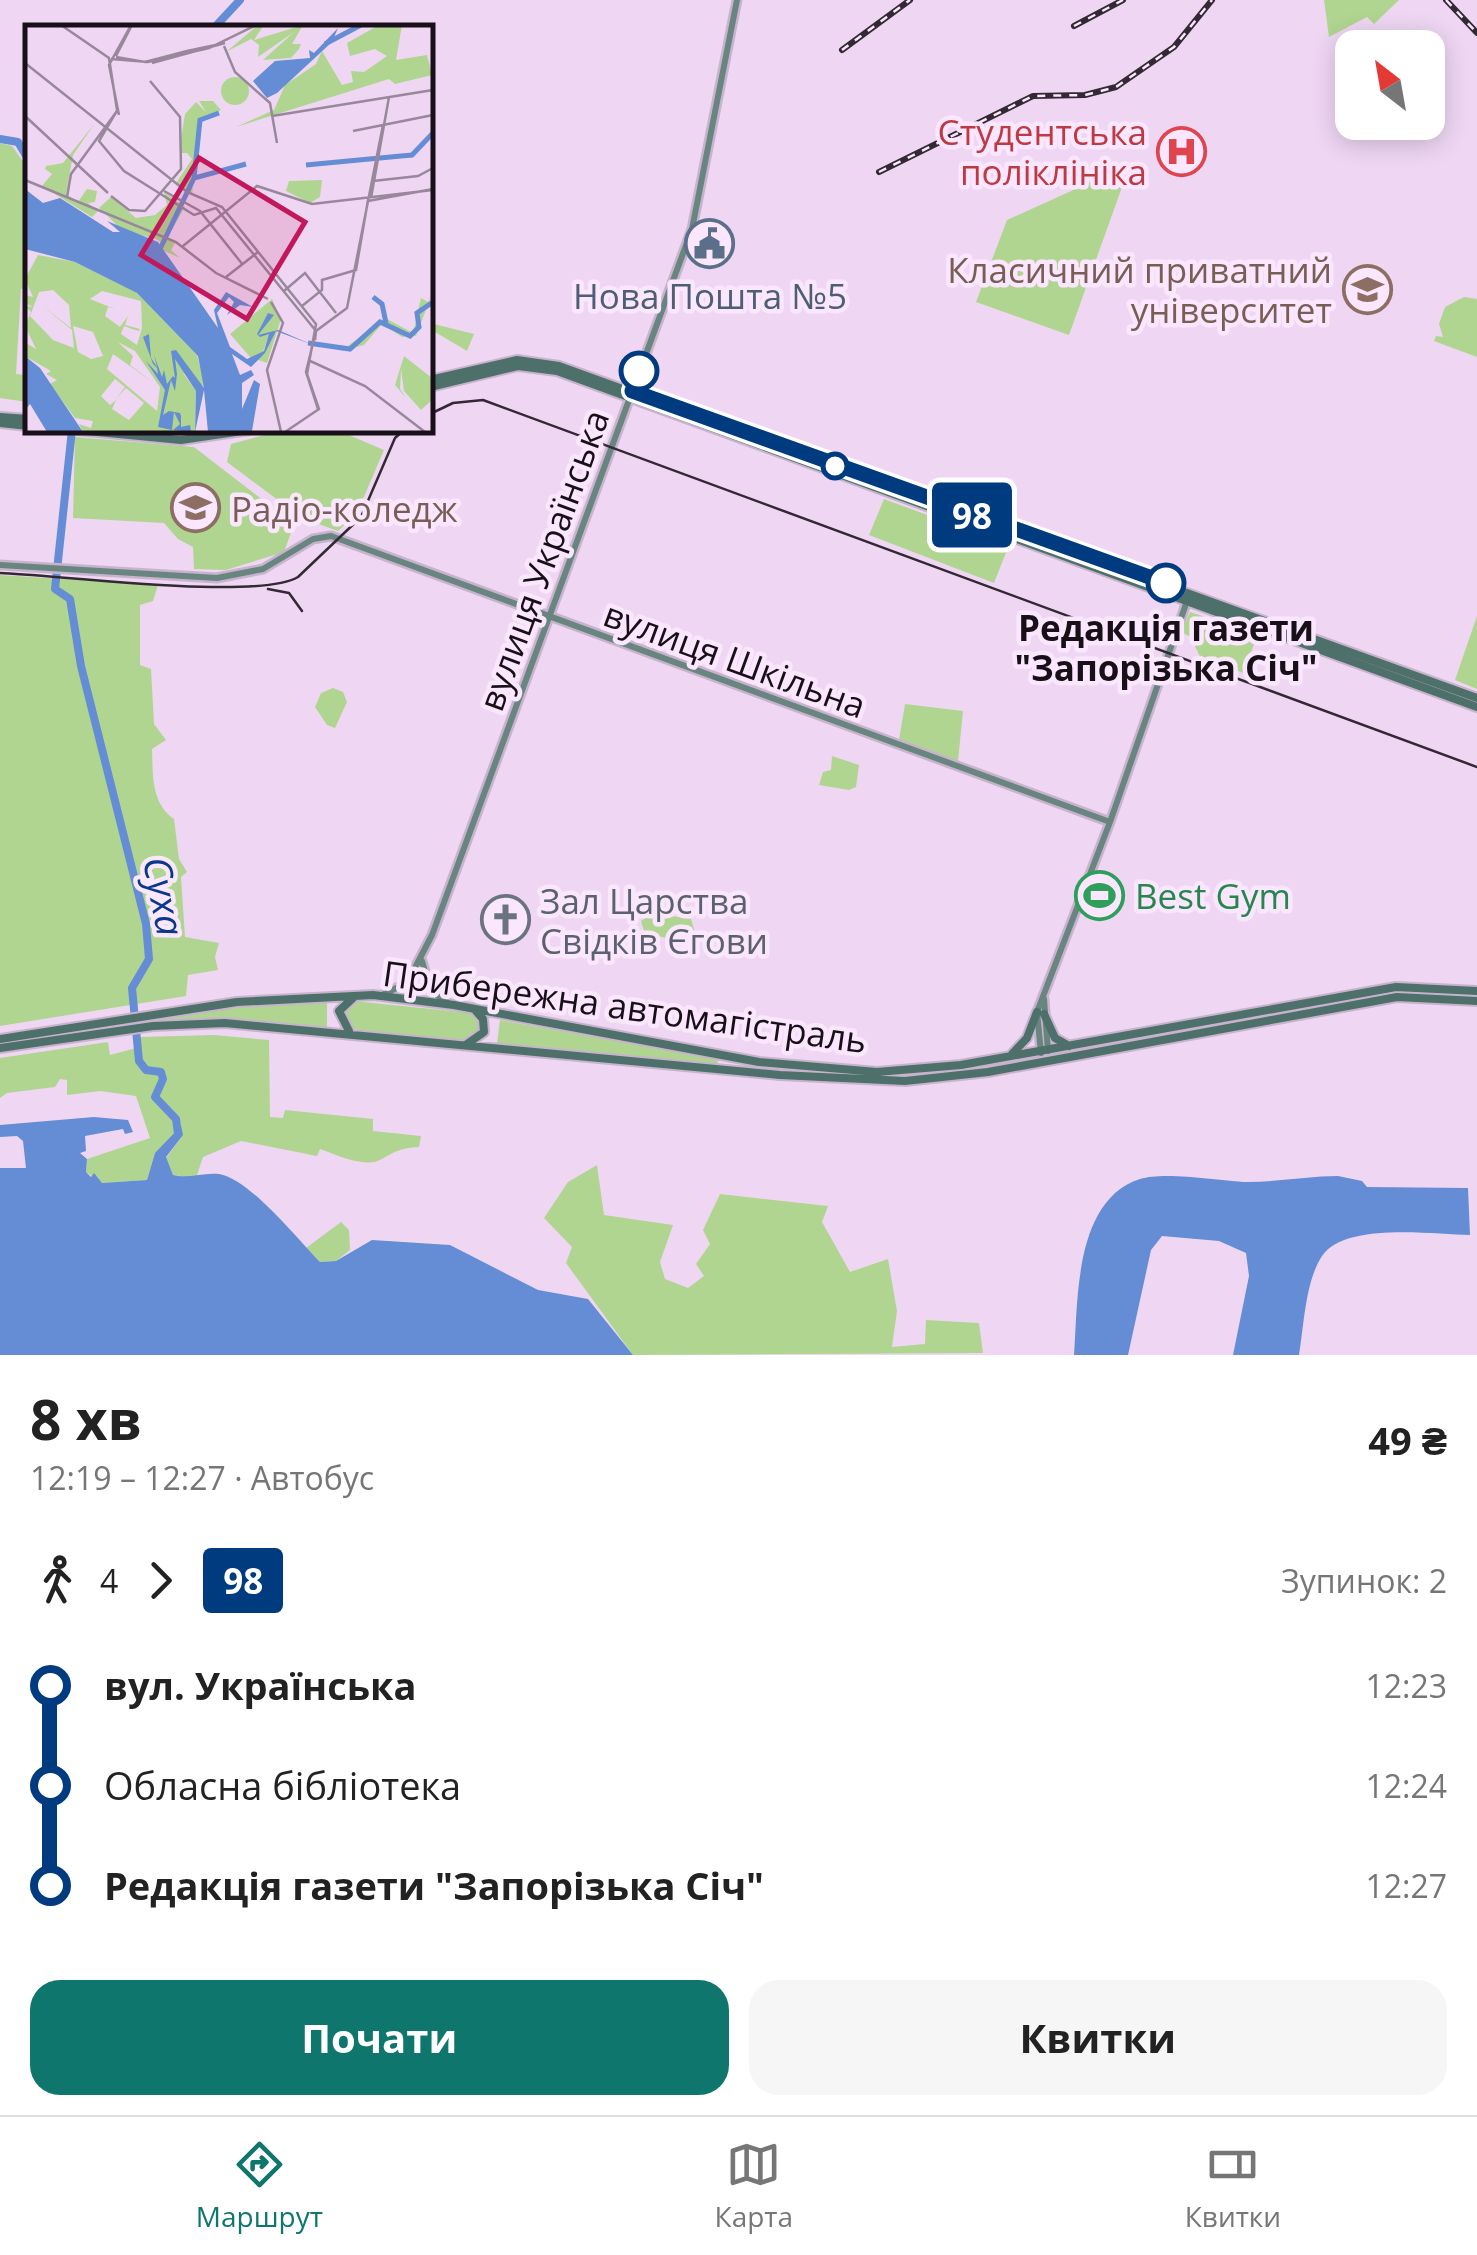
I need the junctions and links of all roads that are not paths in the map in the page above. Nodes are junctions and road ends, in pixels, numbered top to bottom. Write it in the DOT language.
graph roads {
  1 [pos="737,0"];
  2 [pos="432,383"];
  3 [pos="631,394"];
  4 [pos="0,420"];
  5 [pos="25,422"];
  6 [pos="113,432"];
  7 [pos="227,432"];
  8 [pos="182,436"];
  9 [pos="847,473"];
  10 [pos="0,566"];
  11 [pos="1187,601"];
  12 [pos="548,618"];
  13 [pos="1477,698"];
  14 [pos="1477,707"];
  15 [pos="1110,822"];
  16 [pos="422,959"];
  17 [pos="1477,991"];
  18 [pos="358,995"];
  19 [pos="373,995"];
  20 [pos="1477,1002"];
  21 [pos="454,1005"];
  22 [pos="473,1009"];
  23 [pos="1041,1013"];
  24 [pos="152,1021"];
  25 [pos="119,1026"];
  26 [pos="352,1034"];
  27 [pos="1118,1037"];
  28 [pos="0,1039"];
  29 [pos="467,1044"];
  30 [pos="1107,1044"];
  31 [pos="1070,1046"];
  32 [pos="1120,1047"];
  33 [pos="0,1048"];
  34 [pos="1045,1056"];
  35 [pos="1007,1058"];
  36 [pos="961,1066"];
  37 [pos="946,1068"];
  38 [pos="964,1076"];
  39 [pos="948,1078"];
  1 -- 3 [label="main road, вулиця Українська"];
  2 -- 3 [label="main road"];
  3 -- 9 [label="main road"];
  3 -- 12 [label="main road, вулиця Українська"];
  4 -- 5 [label="main road"];
  6 -- 8 [label="main road"];
  7 -- 8 [label="main road"];
  9 -- 11 [label="main road"];
  9 -- 13 [label="main road"];
  10 -- 12 [label="main road, вулиця Шкільна"];
  11 -- 14 [label="main road"];
  11 -- 15 [label="main road"];
  12 -- 15 [label="main road, вулиця Шкільна"];
  12 -- 16 [label="main road, вулиця Українська"];
  15 -- 23 [label="main road"];
  16 -- 19 [label="main road, вулиця Українська"];
  16 -- 21 [label="main road"];
  17 -- 27 [label="main road, Прибережна автомагістраль"];
  18 -- 19 [label="main road, Прибережна автомагістраль"];
  18 -- 24 [label="main road, Прибережна автомагістраль"];
  18 -- 26 [label="main road"];
  19 -- 21 [label="main road, Прибережна автомагістраль"];
  20 -- 32 [label="main road, Прибережна автомагістраль"];
  21 -- 22 [label="main road, Прибережна автомагістраль"];
  22 -- 29 [label="main road"];
  22 -- 37 [label="main road, Прибережна автомагістраль"];
  23 -- 31 [label="main road"];
  23 -- 34 [label="main road"];
  23 -- 35 [label="main road"];
  24 -- 25 [label="main road, Прибережна автомагістраль"];
  24 -- 26 [label="main road, Прибережна автомагістраль"];
  25 -- 28 [label="main road, Прибережна автомагістраль"];
  25 -- 33 [label="main road, Прибережна автомагістраль"];
  26 -- 29 [label="main road, Прибережна автомагістраль"];
  27 -- 30 [label="main road, Прибережна автомагістраль"];
  27 -- 32 [label="main road"];
  29 -- 39 [label="main road, Прибережна автомагістраль"];
  30 -- 31 [label="main road, Прибережна автомагістраль"];
  30 -- 32 [label="main road, Прибережна автомагістраль"];
  30 -- 34 [label="main road, Прибережна автомагістраль"];
  31 -- 34 [label="main road, Прибережна автомагістраль"];
  34 -- 35 [label="main road, Прибережна автомагістраль"];
  34 -- 38 [label="main road, Прибережна автомагістраль"];
  35 -- 36 [label="main road, Прибережна автомагістраль"];
  36 -- 37 [label="main road, Прибережна автомагістраль"];
  36 -- 38 [label="main road"];
  37 -- 39 [label="main road"];
  38 -- 39 [label="main road, Прибережна автомагістраль"];
}
